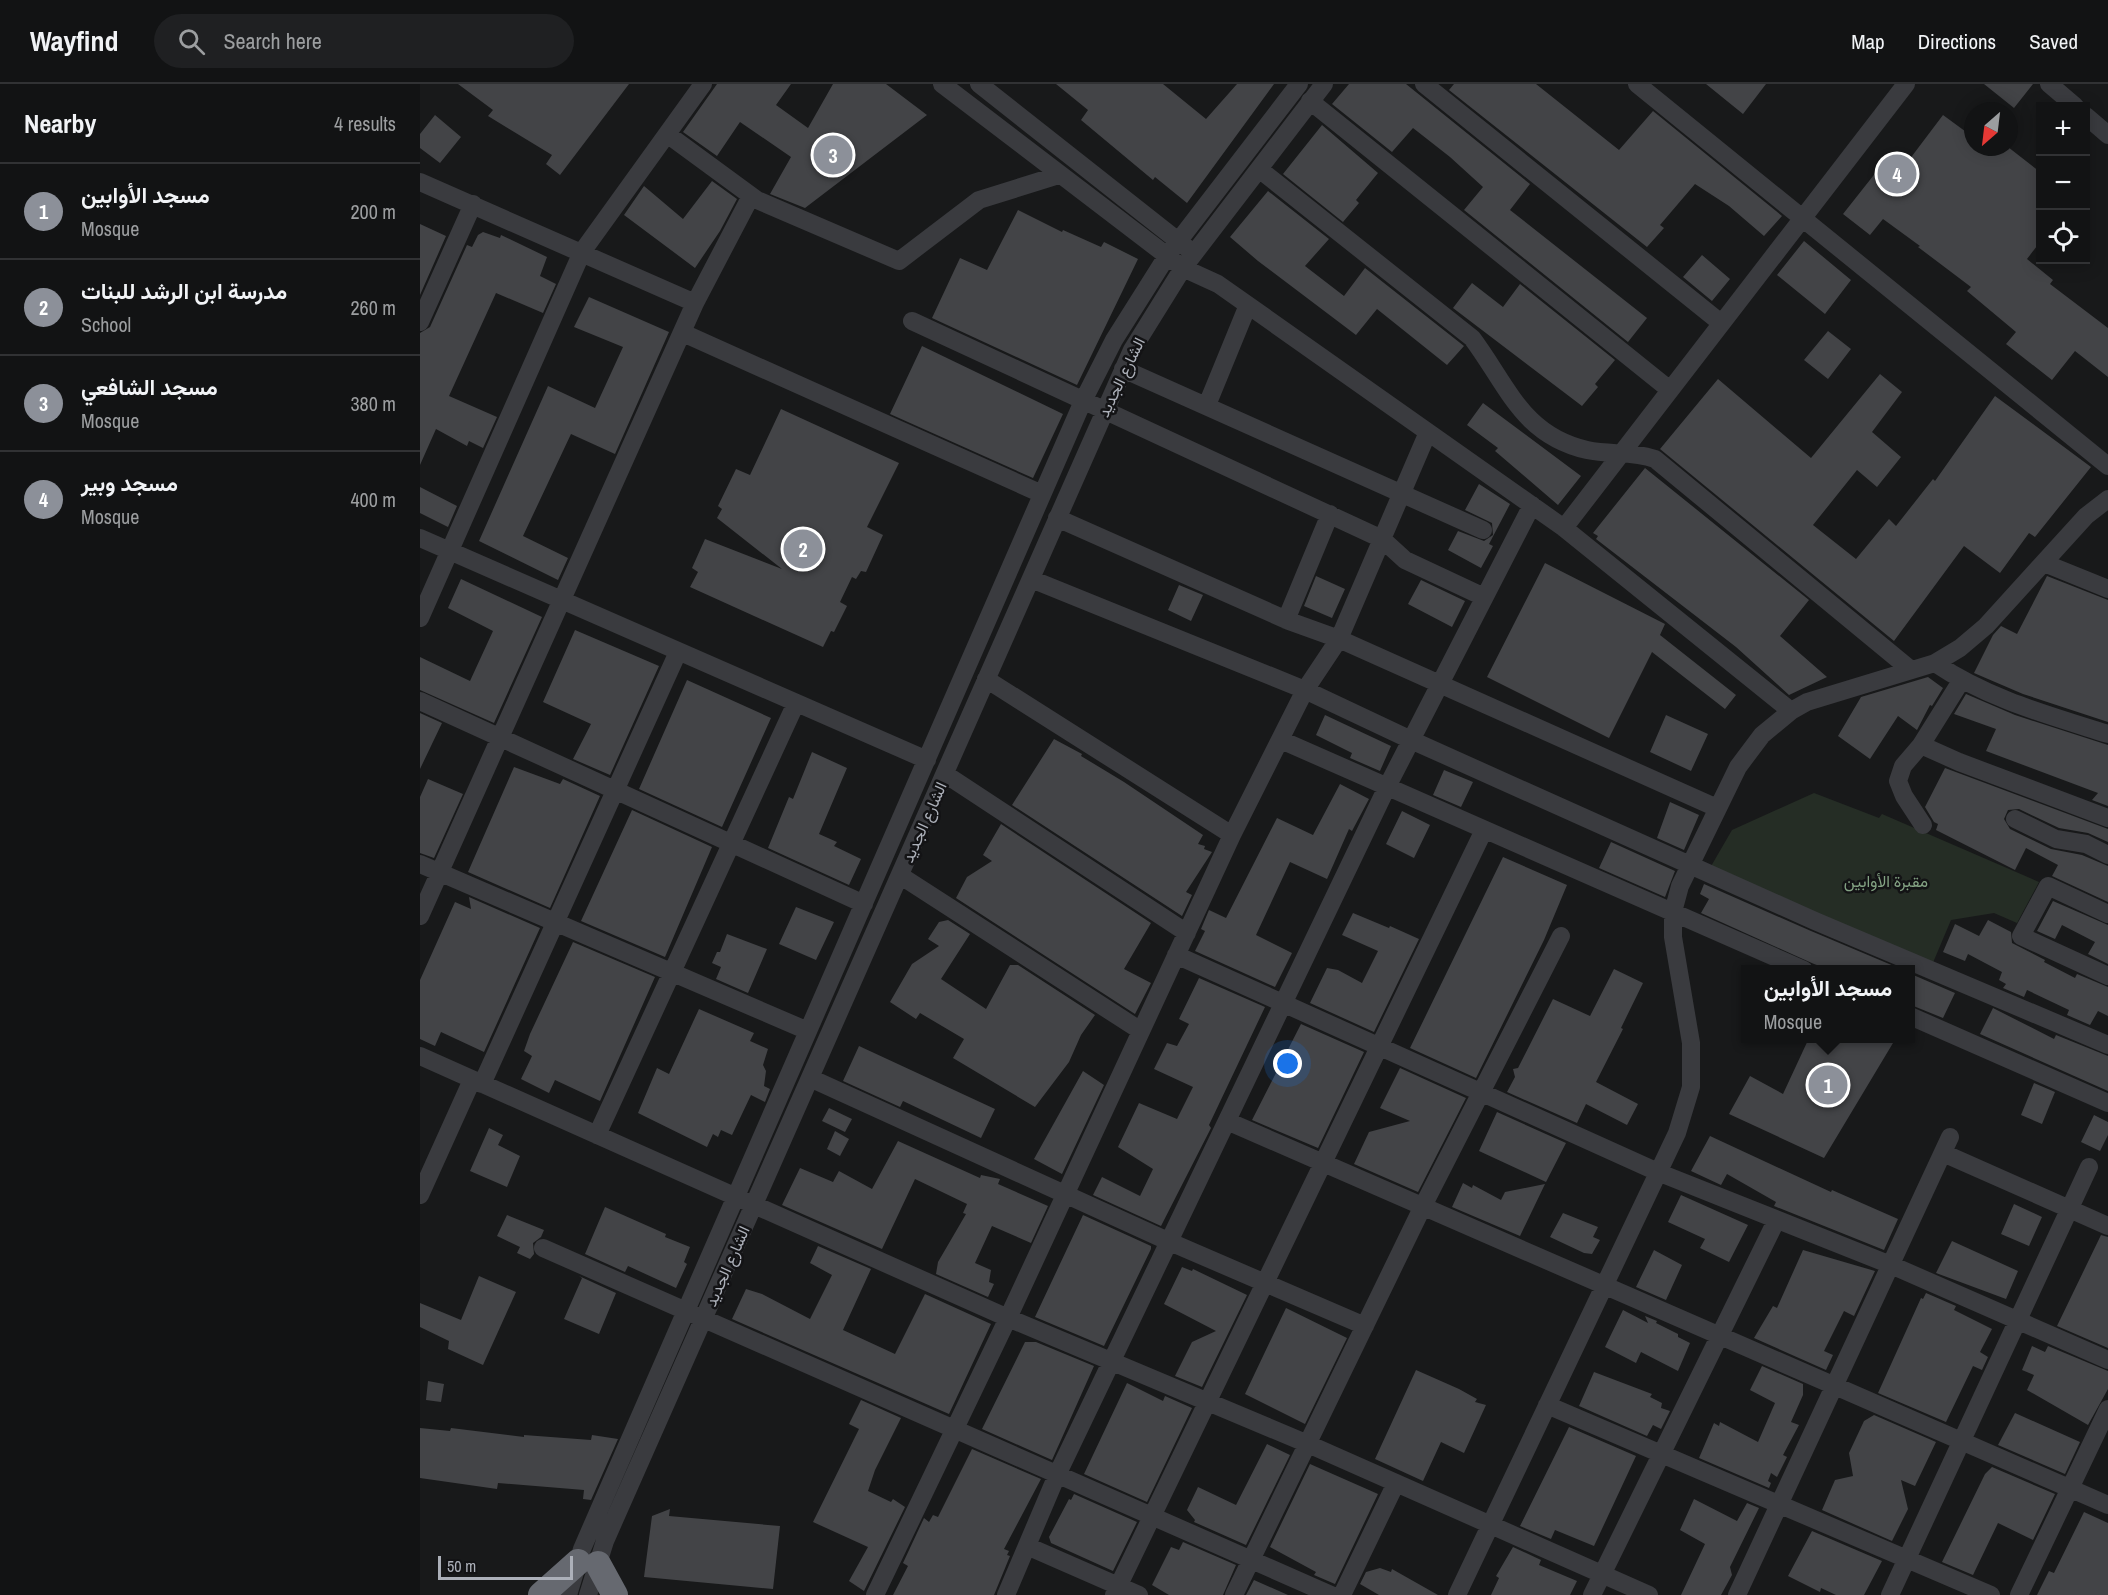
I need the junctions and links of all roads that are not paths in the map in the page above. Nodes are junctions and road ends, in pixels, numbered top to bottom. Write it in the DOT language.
graph roads {
  1 [pos="703,84"];
  2 [pos="942,84"];
  3 [pos="979,84"];
  4 [pos="1299,84"];
  5 [pos="1324,84"];
  6 [pos="1424,84"];
  7 [pos="1637,84"];
  8 [pos="1906,84"];
  9 [pos="2049,84"];
  10 [pos="1311,101"];
  11 [pos="2070,102"];
  12 [pos="2090,120"];
  13 [pos="667,134"];
  14 [pos="2108,135"];
  15 [pos="1259,169"];
  16 [pos="1059,175"];
  17 [pos="420,182"];
  18 [pos="751,196"];
  19 [pos="473,204"];
  20 [pos="1802,218"];
  21 [pos="1178,240"];
  22 [pos="582,252"];
  23 [pos="1195,253"];
  24 [pos="1167,256"];
  25 [pos="1183,268"];
  26 [pos="1218,284"];
  27 [pos="695,303"];
  28 [pos="1248,305"];
  29 [pos="912,321"];
  30 [pos="420,322"];
  31 [pos="1721,323"];
  32 [pos="683,333"];
  33 [pos="1124,369"];
  34 [pos="1670,390"];
  35 [pos="1083,401"];
  36 [pos="1207,405"];
  37 [pos="1104,411"];
  38 [pos="1428,432"];
  39 [pos="1620,454"];
  40 [pos="2108,466"];
  41 [pos="1402,493"];
  42 [pos="1042,494"];
  43 [pos="2108,499"];
  44 [pos="1532,505"];
  45 [pos="1330,514"];
  46 [pos="1057,518"];
  47 [pos="1564,528"];
  48 [pos="1483,530"];
  49 [pos="420,538"];
  50 [pos="1382,538"];
  51 [pos="450,551"];
  52 [pos="2044,563"];
  53 [pos="1030,579"];
  54 [pos="2108,589"];
  55 [pos="1484,597"];
  56 [pos="563,600"];
  57 [pos="420,618"];
  58 [pos="1286,620"];
  59 [pos="1339,639"];
  60 [pos="678,652"];
  61 [pos="1935,663"];
  62 [pos="1911,670"];
  63 [pos="986,679"];
  64 [pos="1961,681"];
  65 [pos="1439,686"];
  66 [pos="1305,690"];
  67 [pos="420,702"];
  68 [pos="796,703"];
  69 [pos="1791,711"];
  70 [pos="2108,734"];
  71 [pos="501,737"];
  72 [pos="1281,740"];
  73 [pos="1411,740"];
  74 [pos="1921,745"];
  75 [pos="927,760"];
  76 [pos="945,774"];
  77 [pos="1387,788"];
  78 [pos="615,789"];
  79 [pos="1716,808"];
  80 [pos="2108,818"];
  81 [pos="2015,819"];
  82 [pos="1923,825"];
  83 [pos="1484,830"];
  84 [pos="1232,835"];
  85 [pos="729,843"];
  86 [pos="2108,855"];
  87 [pos="420,864"];
  88 [pos="1690,864"];
  89 [pos="440,872"];
  90 [pos="901,876"];
  91 [pos="864,904"];
  92 [pos="1673,912"];
  93 [pos="2108,914"];
  94 [pos="420,916"];
  95 [pos="556,922"];
  96 [pos="1187,933"];
  97 [pos="1561,936"];
  98 [pos="1176,956"];
  99 [pos="1795,965"];
  100 [pos="671,972"];
  101 [pos="2108,976"];
  102 [pos="1284,1003"];
  103 [pos="1915,1018"];
  104 [pos="808,1031"];
  105 [pos="1141,1031"];
  106 [pos="2108,1045"];
  107 [pos="1381,1046"];
  108 [pos="420,1056"];
  109 [pos="810,1078"];
  110 [pos="477,1082"];
  111 [pos="1481,1091"];
  112 [pos="2108,1103"];
  113 [pos="1227,1121"];
  114 [pos="597,1135"];
  115 [pos="1322,1164"];
  116 [pos="2089,1167"];
  117 [pos="1660,1173"];
  118 [pos="1065,1194"];
  119 [pos="420,1195"];
  120 [pos="736,1198"];
  121 [pos="754,1205"];
  122 [pos="1422,1208"];
  123 [pos="2070,1209"];
  124 [pos="1776,1221"];
  125 [pos="2108,1226"];
  126 [pos="1170,1242"];
  127 [pos="543,1248"];
  128 [pos="1891,1265"];
  129 [pos="1265,1282"];
  130 [pos="1604,1286"];
  131 [pos="687,1309"];
  132 [pos="704,1317"];
  133 [pos="1008,1318"];
  134 [pos="2018,1320"];
  135 [pos="1365,1326"];
  136 [pos="1719,1335"];
  137 [pos="2108,1360"];
  138 [pos="1113,1363"];
  139 [pos="1834,1385"];
  140 [pos="1207,1402"];
  141 [pos="1547,1405"];
  142 [pos="2108,1408"];
  143 [pos="954,1430"];
  144 [pos="1962,1441"];
  145 [pos="1308,1444"];
  146 [pos="1661,1454"];
  147 [pos="1057,1475"];
  148 [pos="1396,1484"];
  149 [pos="2069,1489"];
  150 [pos="1779,1505"];
  151 [pos="2108,1505"];
  152 [pos="1152,1516"];
  153 [pos="1490,1527"];
  154 [pos="1027,1546"];
  155 [pos="1250,1559"];
  156 [pos="1907,1559"];
  157 [pos="588,1563"];
  158 [pos="1602,1575"];
  159 [pos="1116,1591"];
  160 [pos="542,1595"];
  161 [pos="567,1595"];
  162 [pos="588,1595"];
  163 [pos="615,1595"];
  164 [pos="875,1595"];
  165 [pos="1006,1595"];
  166 [pos="1139,1595"];
  167 [pos="1234,1595"];
  168 [pos="1331,1595"];
  169 [pos="1342,1595"];
  170 [pos="1457,1595"];
  171 [pos="1592,1595"];
  172 [pos="1649,1595"];
  173 [pos="1737,1595"];
  174 [pos="1890,1595"];
  175 [pos="1991,1595"];
  176 [pos="2019,1595"];
  1 -- 13 [label="street"];
  2 -- 16 [label="street"];
  3 -- 21 [label="street"];
  4 -- 21 [label="street, الشارع الجديد"];
  5 -- 10 [label="street, الشارع الجديد"];
  6 -- 31 [label="street"];
  7 -- 20 [label="street"];
  8 -- 20 [label="street"];
  9 -- 11 [label="street"];
  10 -- 15 [label="street, الشارع الجديد"];
  10 -- 34 [label="street"];
  12 -- 14 [label="street"];
  13 -- 18 [label="street"];
  13 -- 22 [label="street"];
  15 -- 23 [label="street, الشارع الجديد"];
  15 -- 39 [label="street"];
  16 -- 18 [label="street"];
  16 -- 24 [label="street"];
  17 -- 19 [label="street"];
  18 -- 27 [label="street"];
  19 -- 22 [label="street"];
  19 -- 30 [label="street"];
  20 -- 31 [label="street"];
  20 -- 40 [label="street"];
  21 -- 23 [label="street"];
  21 -- 24 [label="street, الشارع الجديد"];
  22 -- 27 [label="street"];
  22 -- 51 [label="street"];
  23 -- 25 [label="street, الشارع الجديد"];
  23 -- 26 [label="street"];
  24 -- 25 [label="street"];
  24 -- 35 [label="street, الشارع الجديد"];
  25 -- 26 [label="street"];
  25 -- 33 [label="street, الشارع الجديد"];
  26 -- 28 [label="street"];
  27 -- 32 [label="street"];
  28 -- 36 [label="street"];
  28 -- 38 [label="street"];
  29 -- 35 [label="street"];
  31 -- 34 [label="street"];
  32 -- 42 [label="street"];
  32 -- 56 [label="street"];
  33 -- 36 [label="street"];
  33 -- 37 [label="street, الشارع الجديد"];
  34 -- 39 [label="street"];
  35 -- 37 [label="street"];
  35 -- 42 [label="street, الشارع الجديد"];
  36 -- 41 [label="street"];
  37 -- 45 [label="street"];
  37 -- 46 [label="street, الشارع الجديد"];
  38 -- 41 [label="street"];
  38 -- 44 [label="street"];
  39 -- 47 [label="street"];
  39 -- 62 [label="street"];
  41 -- 48 [label="street"];
  41 -- 50 [label="street"];
  42 -- 75 [label="street, الشارع الجديد"];
  43 -- 52 [label="street"];
  44 -- 47 [label="street"];
  44 -- 55 [label="street"];
  45 -- 50 [label="street"];
  45 -- 58 [label="street"];
  46 -- 53 [label="street, الشارع الجديد"];
  46 -- 58 [label="street"];
  47 -- 69 [label="street"];
  49 -- 51 [label="street"];
  50 -- 55 [label="street"];
  50 -- 59 [label="street"];
  51 -- 56 [label="street"];
  51 -- 57 [label="street"];
  52 -- 54 [label="street"];
  52 -- 61 [label="street"];
  53 -- 63 [label="street, الشارع الجديد"];
  53 -- 66 [label="street"];
  55 -- 65 [label="street"];
  56 -- 60 [label="street"];
  56 -- 71 [label="street"];
  58 -- 59 [label="street"];
  59 -- 65 [label="street"];
  59 -- 66 [label="street"];
  60 -- 68 [label="street"];
  60 -- 78 [label="street"];
  61 -- 62 [label="street"];
  61 -- 64 [label="street"];
  62 -- 69 [label="street"];
  63 -- 76 [label="street, الشارع الجديد"];
  63 -- 84 [label="street"];
  64 -- 70 [label="street"];
  64 -- 74 [label="street"];
  65 -- 73 [label="street"];
  65 -- 79 [label="street"];
  66 -- 72 [label="street"];
  66 -- 73 [label="street"];
  67 -- 71 [label="street"];
  68 -- 75 [label="street"];
  68 -- 85 [label="street"];
  69 -- 79 [label="street"];
  71 -- 78 [label="street"];
  71 -- 89 [label="street"];
  72 -- 77 [label="street"];
  72 -- 84 [label="street"];
  73 -- 77 [label="street"];
  73 -- 88 [label="street"];
  74 -- 80 [label="street"];
  74 -- 82 [label="street"];
  75 -- 91 [label="street, الشارع الجديد"];
  76 -- 90 [label="street, الشارع الجديد"];
  76 -- 96 [label="street"];
  77 -- 83 [label="street"];
  77 -- 102 [label="street"];
  78 -- 85 [label="street"];
  78 -- 95 [label="street"];
  79 -- 88 [label="street"];
  81 -- 86 [label="street"];
  83 -- 92 [label="street"];
  83 -- 107 [label="street"];
  84 -- 96 [label="street"];
  85 -- 91 [label="street"];
  85 -- 100 [label="street"];
  87 -- 89 [label="street"];
  88 -- 92 [label="street"];
  88 -- 106 [label="street"];
  89 -- 94 [label="street"];
  89 -- 95 [label="street"];
  90 -- 105 [label="street"];
  90 -- 109 [label="street, الشارع الجديد"];
  91 -- 104 [label="street, الشارع الجديد"];
  92 -- 99 [label="street"];
  92 -- 117 [label="street"];
  93 -- 101 [label="street"];
  95 -- 100 [label="street"];
  95 -- 110 [label="street"];
  96 -- 98 [label="street"];
  97 -- 111 [label="street"];
  98 -- 102 [label="street"];
  98 -- 105 [label="street"];
  100 -- 104 [label="street"];
  100 -- 114 [label="street"];
  102 -- 107 [label="street"];
  102 -- 113 [label="street"];
  103 -- 112 [label="street"];
  104 -- 120 [label="street, الشارع الجديد"];
  105 -- 118 [label="street"];
  107 -- 111 [label="street"];
  107 -- 115 [label="street"];
  108 -- 110 [label="street"];
  109 -- 118 [label="street"];
  109 -- 121 [label="street, الشارع الجديد"];
  110 -- 114 [label="street"];
  110 -- 119 [label="street"];
  111 -- 117 [label="street"];
  111 -- 122 [label="street"];
  113 -- 115 [label="street"];
  113 -- 126 [label="street"];
  114 -- 120 [label="street"];
  115 -- 122 [label="street"];
  115 -- 129 [label="street"];
  116 -- 123 [label="street"];
  117 -- 124 [label="street"];
  117 -- 130 [label="street"];
  118 -- 126 [label="street"];
  118 -- 133 [label="street"];
  120 -- 121 [label="street"];
  120 -- 131 [label="street, الشارع الجديد"];
  121 -- 132 [label="street, الشارع الجديد"];
  121 -- 133 [label="street"];
  122 -- 130 [label="street"];
  122 -- 135 [label="street"];
  123 -- 125 [label="street"];
  123 -- 128 [label="street"];
  123 -- 134 [label="street"];
  124 -- 128 [label="street"];
  124 -- 136 [label="street"];
  126 -- 129 [label="street"];
  126 -- 138 [label="street"];
  127 -- 131 [label="street"];
  128 -- 134 [label="street"];
  128 -- 139 [label="street"];
  129 -- 135 [label="street"];
  129 -- 140 [label="street"];
  130 -- 136 [label="street"];
  130 -- 141 [label="street"];
  131 -- 132 [label="street"];
  131 -- 157 [label="street, الشارع الجديد"];
  132 -- 143 [label="street"];
  132 -- 157 [label="street, الشارع الجديد"];
  133 -- 138 [label="street"];
  133 -- 143 [label="street"];
  134 -- 137 [label="street"];
  134 -- 144 [label="street"];
  135 -- 145 [label="street"];
  136 -- 139 [label="street"];
  136 -- 146 [label="street"];
  138 -- 140 [label="street"];
  138 -- 147 [label="street"];
  139 -- 144 [label="street"];
  139 -- 150 [label="street"];
  140 -- 145 [label="street"];
  140 -- 152 [label="street"];
  141 -- 146 [label="street"];
  141 -- 153 [label="street"];
  142 -- 149 [label="street"];
  143 -- 147 [label="street"];
  143 -- 164 [label="street"];
  144 -- 149 [label="street"];
  144 -- 156 [label="street"];
  145 -- 148 [label="street"];
  145 -- 155 [label="street"];
  146 -- 150 [label="street"];
  146 -- 158 [label="street"];
  147 -- 152 [label="street"];
  147 -- 154 [label="street"];
  148 -- 153 [label="street"];
  148 -- 169 [label="street"];
  149 -- 151 [label="street"];
  149 -- 176 [label="street"];
  150 -- 156 [label="street"];
  150 -- 173 [label="street"];
  152 -- 155 [label="street"];
  152 -- 159 [label="street"];
  153 -- 158 [label="street"];
  153 -- 170 [label="street"];
  154 -- 159 [label="street"];
  154 -- 165 [label="street"];
  155 -- 167 [label="street"];
  155 -- 168 [label="street"];
  156 -- 174 [label="street"];
  156 -- 175 [label="street"];
  157 -- 160 [label="highway"];
  157 -- 161 [label="street, الشارع الجديد"];
  157 -- 162 [label="street, الشارع الجديد"];
  157 -- 163 [label="highway"];
  158 -- 171 [label="street"];
  158 -- 172 [label="street"];
  159 -- 166 [label="street"];
}
